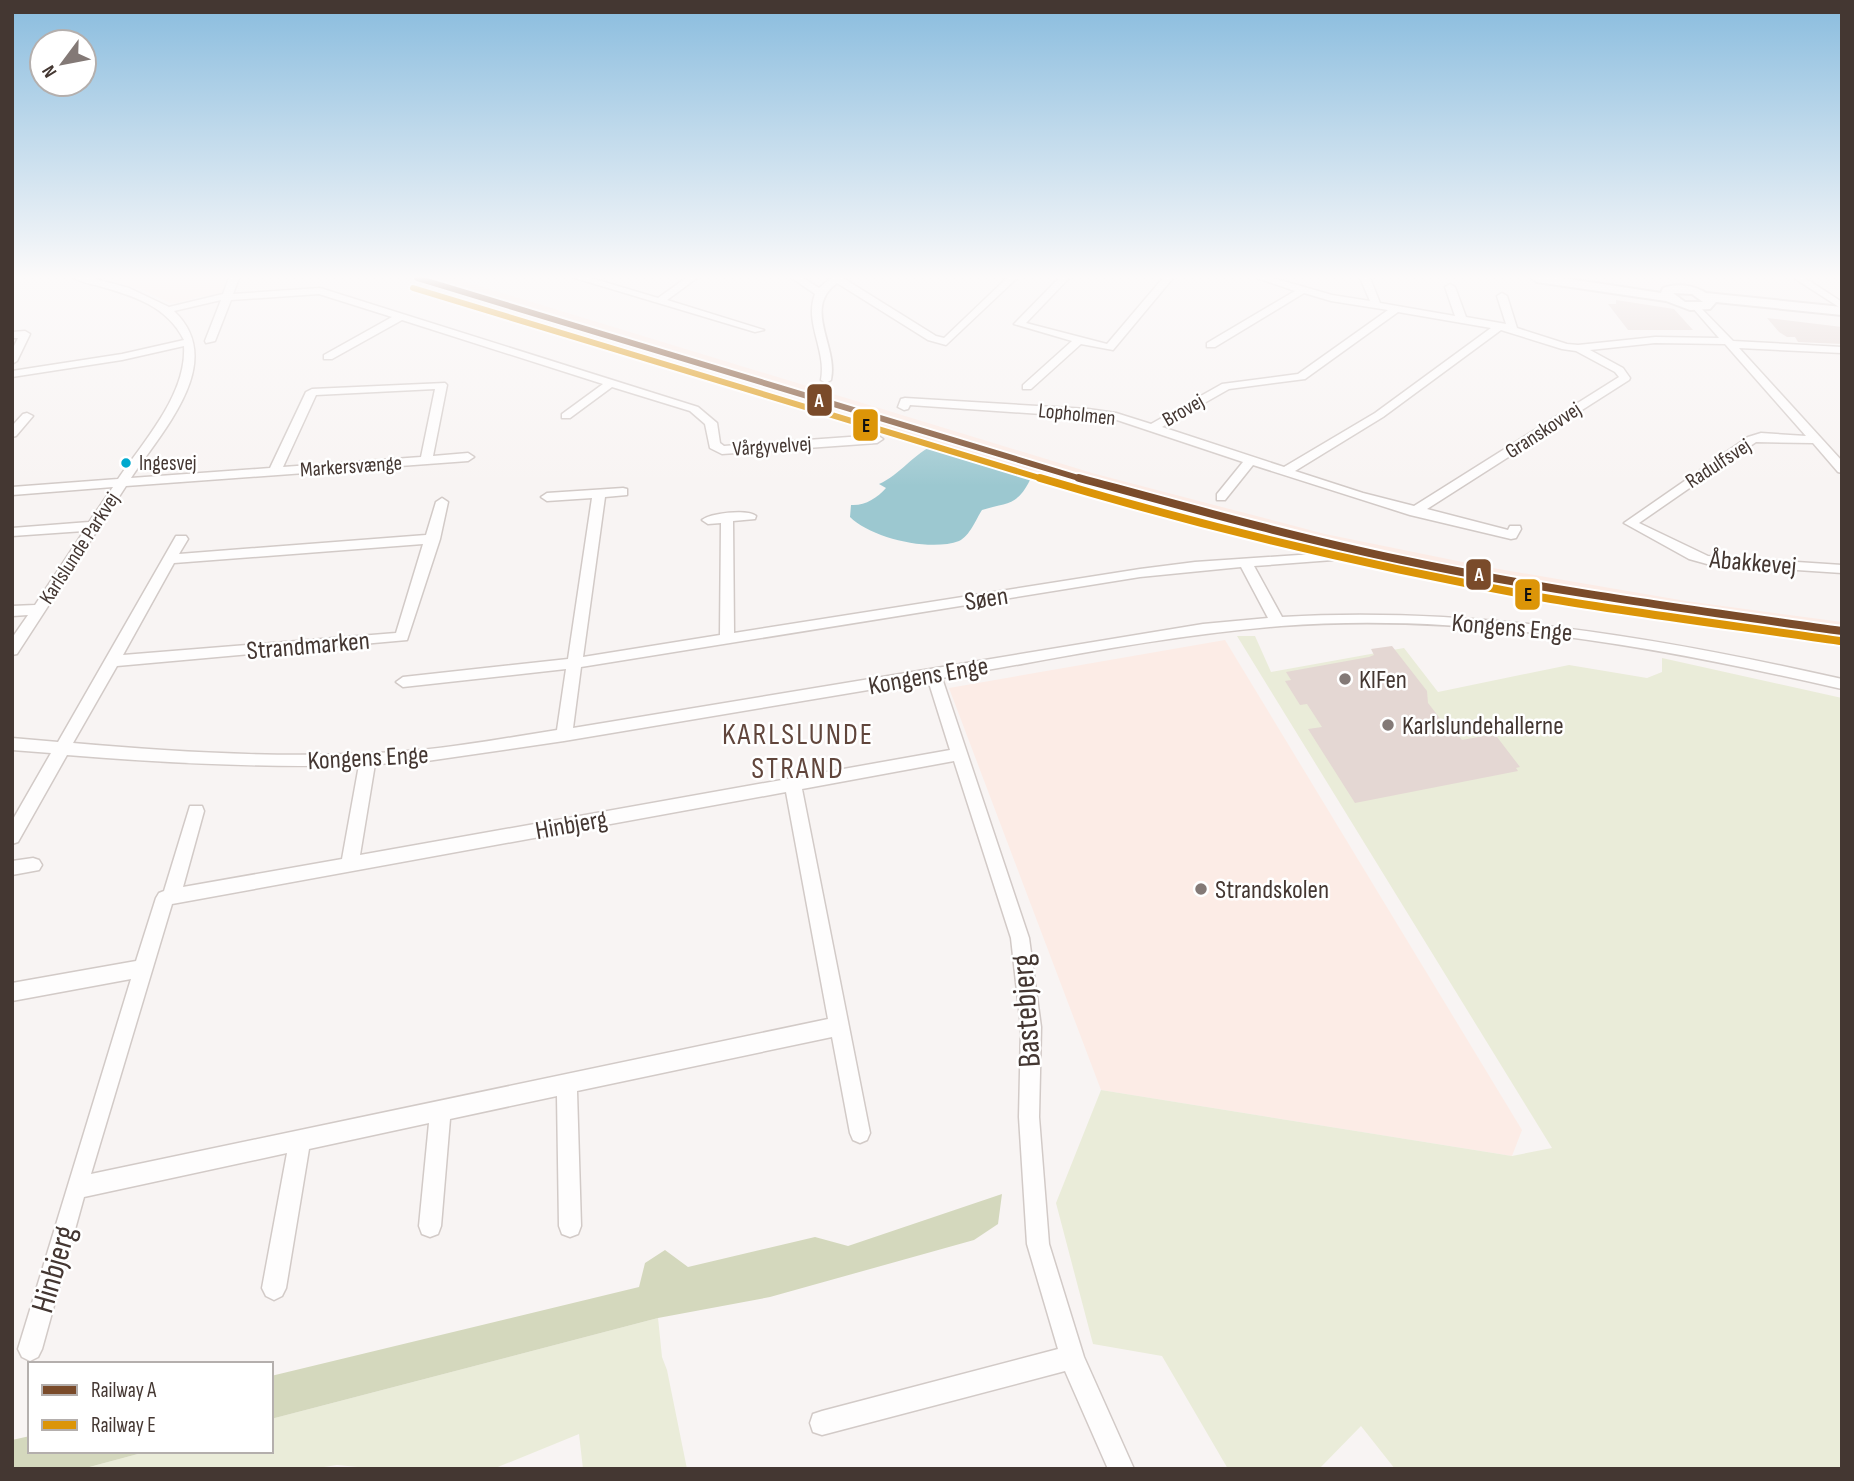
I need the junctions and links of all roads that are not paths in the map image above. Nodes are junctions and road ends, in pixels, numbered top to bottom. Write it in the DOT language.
graph roads {
  1 [pos="167,347"];
  2 [pos="190,347"];
  3 [pos="346,347"];
  4 [pos="500,347"];
  5 [pos="823,347"];
  6 [pos="1071,347"];
  7 [pos="1343,347"];
  8 [pos="1477,347"];
  9 [pos="1573,347"];
  10 [pos="1587,347"];
  11 [pos="1734,347"];
  12 [pos="1801,347"];
  13 [pos="1578,348"];
  14 [pos="1841,350"];
  15 [pos="328,357"];
  16 [pos="12,374"];
  17 [pos="826,380"];
  18 [pos="612,383"];
  19 [pos="1027,387"];
  20 [pos="904,407"];
  21 [pos="27,416"];
  22 [pos="566,416"];
  23 [pos="1154,427"];
  24 [pos="12,434"];
  25 [pos="877,439"];
  26 [pos="1816,440"];
  27 [pos="468,457"];
  28 [pos="426,460"];
  29 [pos="1251,460"];
  30 [pos="1842,469"];
  31 [pos="275,471"];
  32 [pos="1286,471"];
  33 [pos="123,482"];
  34 [pos="12,491"];
  35 [pos="623,492"];
  36 [pos="599,494"];
  37 [pos="547,497"];
  38 [pos="1221,497"];
  39 [pos="442,502"];
  40 [pos="1414,512"];
  41 [pos="750,516"];
  42 [pos="727,518"];
  43 [pos="708,520"];
  44 [pos="1630,523"];
  45 [pos="94,526"];
  46 [pos="1515,529"];
  47 [pos="12,532"];
  48 [pos="180,539"];
  49 [pos="433,539"];
  50 [pos="1328,557"];
  51 [pos="169,559"];
  52 [pos="1245,562"];
  53 [pos="1842,569"];
  54 [pos="39,609"];
  55 [pos="12,611"];
  56 [pos="1277,621"];
  57 [pos="727,637"];
  58 [pos="12,650"];
  59 [pos="112,661"];
  60 [pos="575,663"];
  61 [pos="933,674"];
  62 [pos="402,682"];
  63 [pos="1842,684"];
  64 [pos="564,736"];
  65 [pos="12,744"];
  66 [pos="62,749"];
  67 [pos="959,754"];
  68 [pos="368,758"];
  69 [pos="793,785"];
  70 [pos="196,811"];
  71 [pos="12,837"];
  72 [pos="349,863"];
  73 [pos="33,865"];
  74 [pos="12,868"];
  75 [pos="171,897"];
  76 [pos="143,968"];
  77 [pos="12,992"];
  78 [pos="838,1026"];
  79 [pos="567,1084"];
  80 [pos="440,1111"];
  81 [pos="860,1133"];
  82 [pos="300,1141"];
  83 [pos="76,1188"];
  84 [pos="430,1226"];
  85 [pos="570,1226"];
  86 [pos="274,1287"];
  87 [pos="30,1349"];
  88 [pos="1072,1357"];
  89 [pos="822,1423"];
  90 [pos="1121,1469"];
  1 -- 16 [label="street"];
  2 -- 33 [label="street, Karlslunde Parkvej"];
  3 -- 15 [label="street"];
  4 -- 18 [label="street, Vårgyvelvej"];
  5 -- 17 [label="street"];
  6 -- 19 [label="street"];
  7 -- 23 [label="street, Brovej"];
  8 -- 32 [label="street"];
  9 -- 13 [label="street"];
  10 -- 13 [label="street"];
  11 -- 26 [label="street"];
  12 -- 14 [label="street"];
  13 -- 40 [label="street, Granskovvej"];
  18 -- 22 [label="street"];
  18 -- 25 [label="street, Vårgyvelvej"];
  20 -- 23 [label="street, Lopholmen"];
  21 -- 24 [label="street"];
  23 -- 29 [label="street, Lopholmen"];
  26 -- 30 [label="street"];
  26 -- 44 [label="street, Radulfsvej"];
  27 -- 28 [label="street, Markersvænge"];
  28 -- 31 [label="street, Markersvænge"];
  28 -- 31 [label="street, Markersvænge"];
  29 -- 32 [label="street, Lopholmen"];
  29 -- 38 [label="street"];
  31 -- 33 [label="street, Markersvænge"];
  32 -- 40 [label="street, Lopholmen"];
  33 -- 34 [label="street"];
  33 -- 45 [label="street, Karlslunde Parkvej"];
  35 -- 36 [label="street"];
  36 -- 37 [label="street"];
  36 -- 60 [label="street"];
  39 -- 49 [label="street, Strandmarken"];
  40 -- 46 [label="street, Lopholmen"];
  41 -- 42 [label="street"];
  42 -- 43 [label="street"];
  42 -- 57 [label="street"];
  44 -- 53 [label="street, Åbakkevej"];
  45 -- 47 [label="street"];
  45 -- 54 [label="street, Karlslunde Parkvej"];
  48 -- 51 [label="street"];
  49 -- 51 [label="street"];
  49 -- 59 [label="street, Strandmarken"];
  50 -- 52 [label="street, Søen"];
  51 -- 59 [label="street"];
  52 -- 56 [label="street"];
  52 -- 57 [label="street, Søen"];
  54 -- 55 [label="street"];
  54 -- 58 [label="street, Karlslunde Parkvej"];
  56 -- 61 [label="street, Kongens Enge"];
  56 -- 63 [label="street, Kongens Enge"];
  57 -- 60 [label="street, Søen"];
  59 -- 66 [label="street"];
  60 -- 62 [label="street, Søen"];
  60 -- 64 [label="street"];
  61 -- 64 [label="street, Kongens Enge"];
  61 -- 67 [label="street, Bastebjerg"];
  64 -- 68 [label="street, Kongens Enge"];
  65 -- 66 [label="street, Kongens Enge"];
  66 -- 68 [label="street, Kongens Enge"];
  66 -- 71 [label="street"];
  67 -- 69 [label="street, Hinbjerg"];
  67 -- 88 [label="street, Bastebjerg"];
  68 -- 72 [label="street"];
  69 -- 72 [label="street, Hinbjerg"];
  69 -- 78 [label="street"];
  70 -- 75 [label="street, Hinbjerg"];
  72 -- 75 [label="street, Hinbjerg"];
  73 -- 74 [label="street"];
  75 -- 76 [label="street, Hinbjerg"];
  76 -- 77 [label="street"];
  76 -- 83 [label="street, Hinbjerg"];
  78 -- 79 [label="street"];
  78 -- 81 [label="street"];
  79 -- 80 [label="street"];
  79 -- 85 [label="street"];
  80 -- 82 [label="street"];
  80 -- 84 [label="street"];
  82 -- 83 [label="street"];
  82 -- 86 [label="street"];
  83 -- 87 [label="street, Hinbjerg"];
  88 -- 89 [label="street"];
  88 -- 90 [label="street, Bastebjerg"];
}
